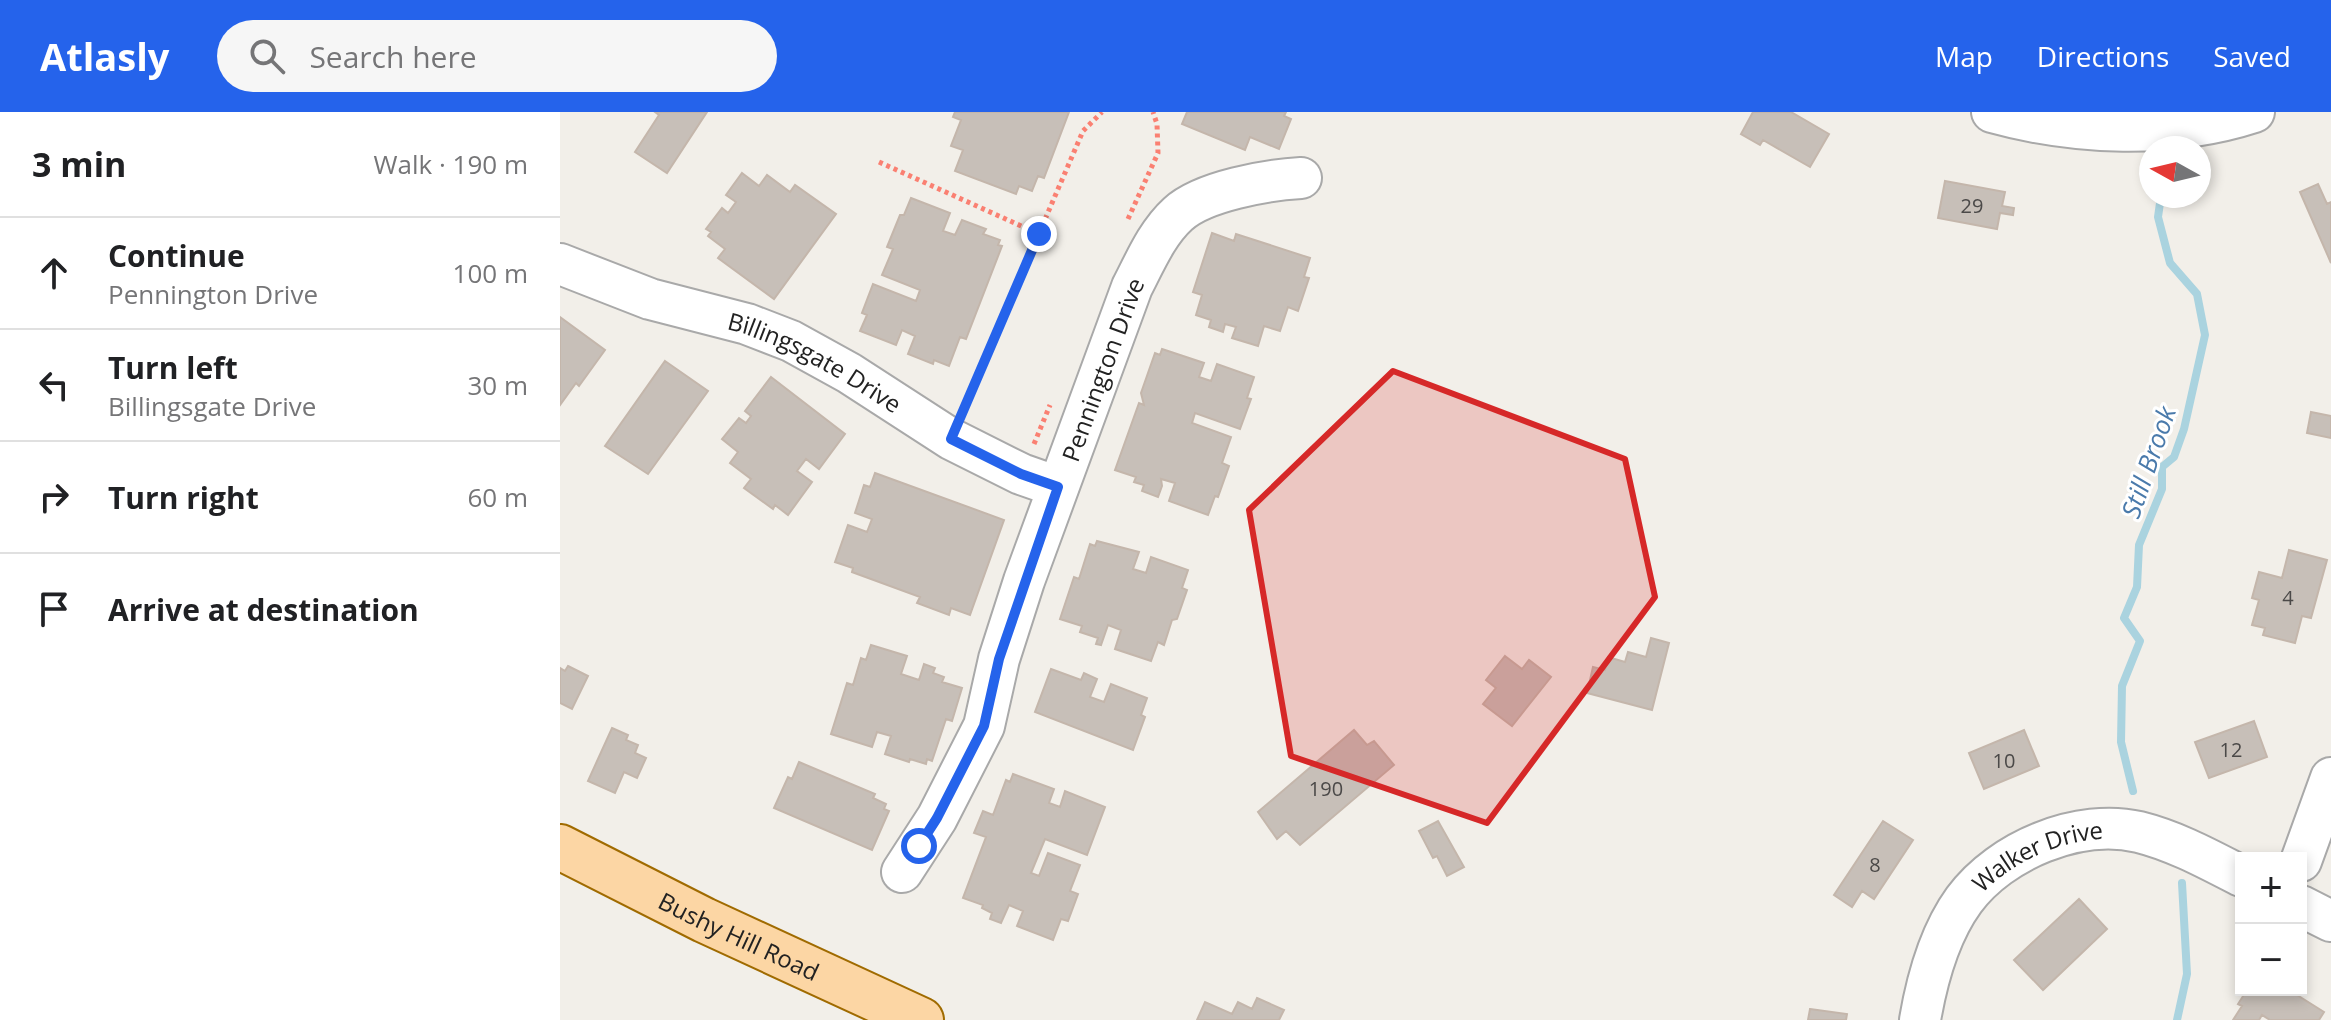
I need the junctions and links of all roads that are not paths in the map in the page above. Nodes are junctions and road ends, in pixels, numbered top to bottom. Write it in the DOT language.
graph roads {
  1 [pos="1992,112"];
  2 [pos="2254,112"];
  3 [pos="1301,178"];
  4 [pos="560,264"];
  5 [pos="1058,487"];
  6 [pos="2331,778"];
  7 [pos="560,847"];
  8 [pos="2304,852"];
  9 [pos="902,872"];
  10 [pos="2235,873"];
  11 [pos="2307,909"];
  12 [pos="2331,921"];
  13 [pos="921,1020"];
  14 [pos="1920,1020"];
  1 -- 2 [label="street"];
  3 -- 5 [label="street, Pennington Drive"];
  4 -- 5 [label="street, Billingsgate Drive"];
  5 -- 9 [label="street, Pennington Drive"];
  6 -- 8 [label="street"];
  7 -- 13 [label="main road, Bushy Hill Road"];
  10 -- 14 [label="street, Walker Drive"];
  11 -- 12 [label="street"];
}
